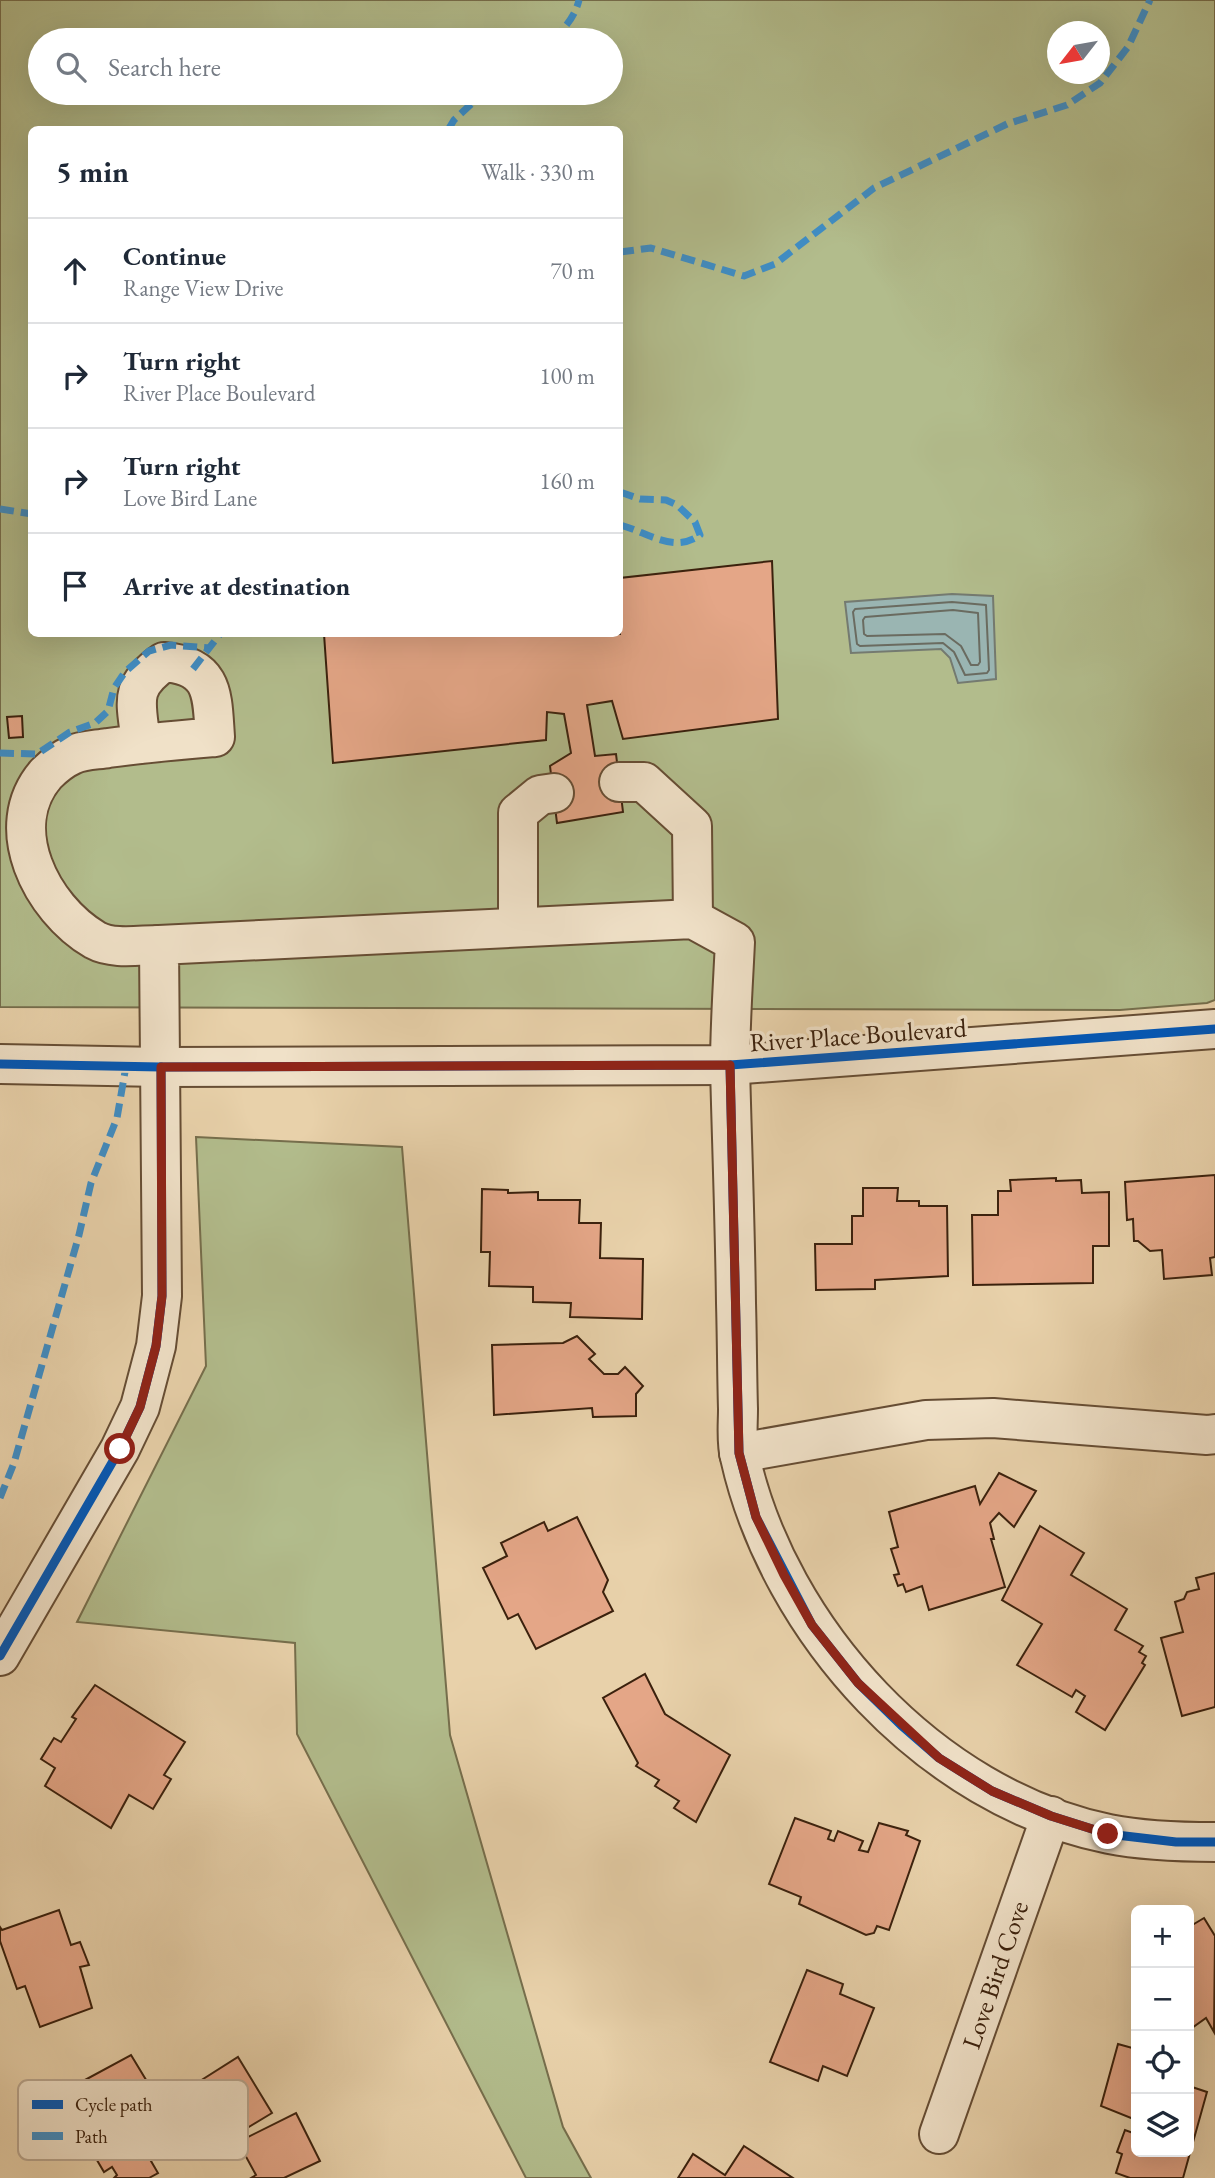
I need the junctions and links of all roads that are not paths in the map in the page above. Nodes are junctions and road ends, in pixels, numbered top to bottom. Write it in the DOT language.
graph roads {
  1 [pos="141,744"];
  2 [pos="619,782"];
  3 [pos="554,793"];
  4 [pos="693,919"];
  5 [pos="518,927"];
  6 [pos="159,945"];
  7 [pos="1215,1029"];
  8 [pos="0,1064"];
  9 [pos="730,1065"];
  10 [pos="161,1067"];
  11 [pos="1215,1434"];
  12 [pos="739,1453"];
  13 [pos="0,1656"];
  14 [pos="1051,1816"];
  15 [pos="1215,1842"];
  16 [pos="939,2134"];
  1 -- 6 [label="street"];
  2 -- 4 [label="street"];
  3 -- 5 [label="street"];
  4 -- 5 [label="street"];
  4 -- 9 [label="street"];
  5 -- 6 [label="street"];
  6 -- 10 [label="street"];
  7 -- 9 [label="street, River Place Boulevard"];
  8 -- 10 [label="street, River Place Boulevard"];
  9 -- 10 [label="street, River Place Boulevard"];
  9 -- 12 [label="street"];
  10 -- 13 [label="street"];
  11 -- 12 [label="street"];
  12 -- 14 [label="street"];
  14 -- 15 [label="street"];
  14 -- 16 [label="street, Love Bird Cove"];
}
